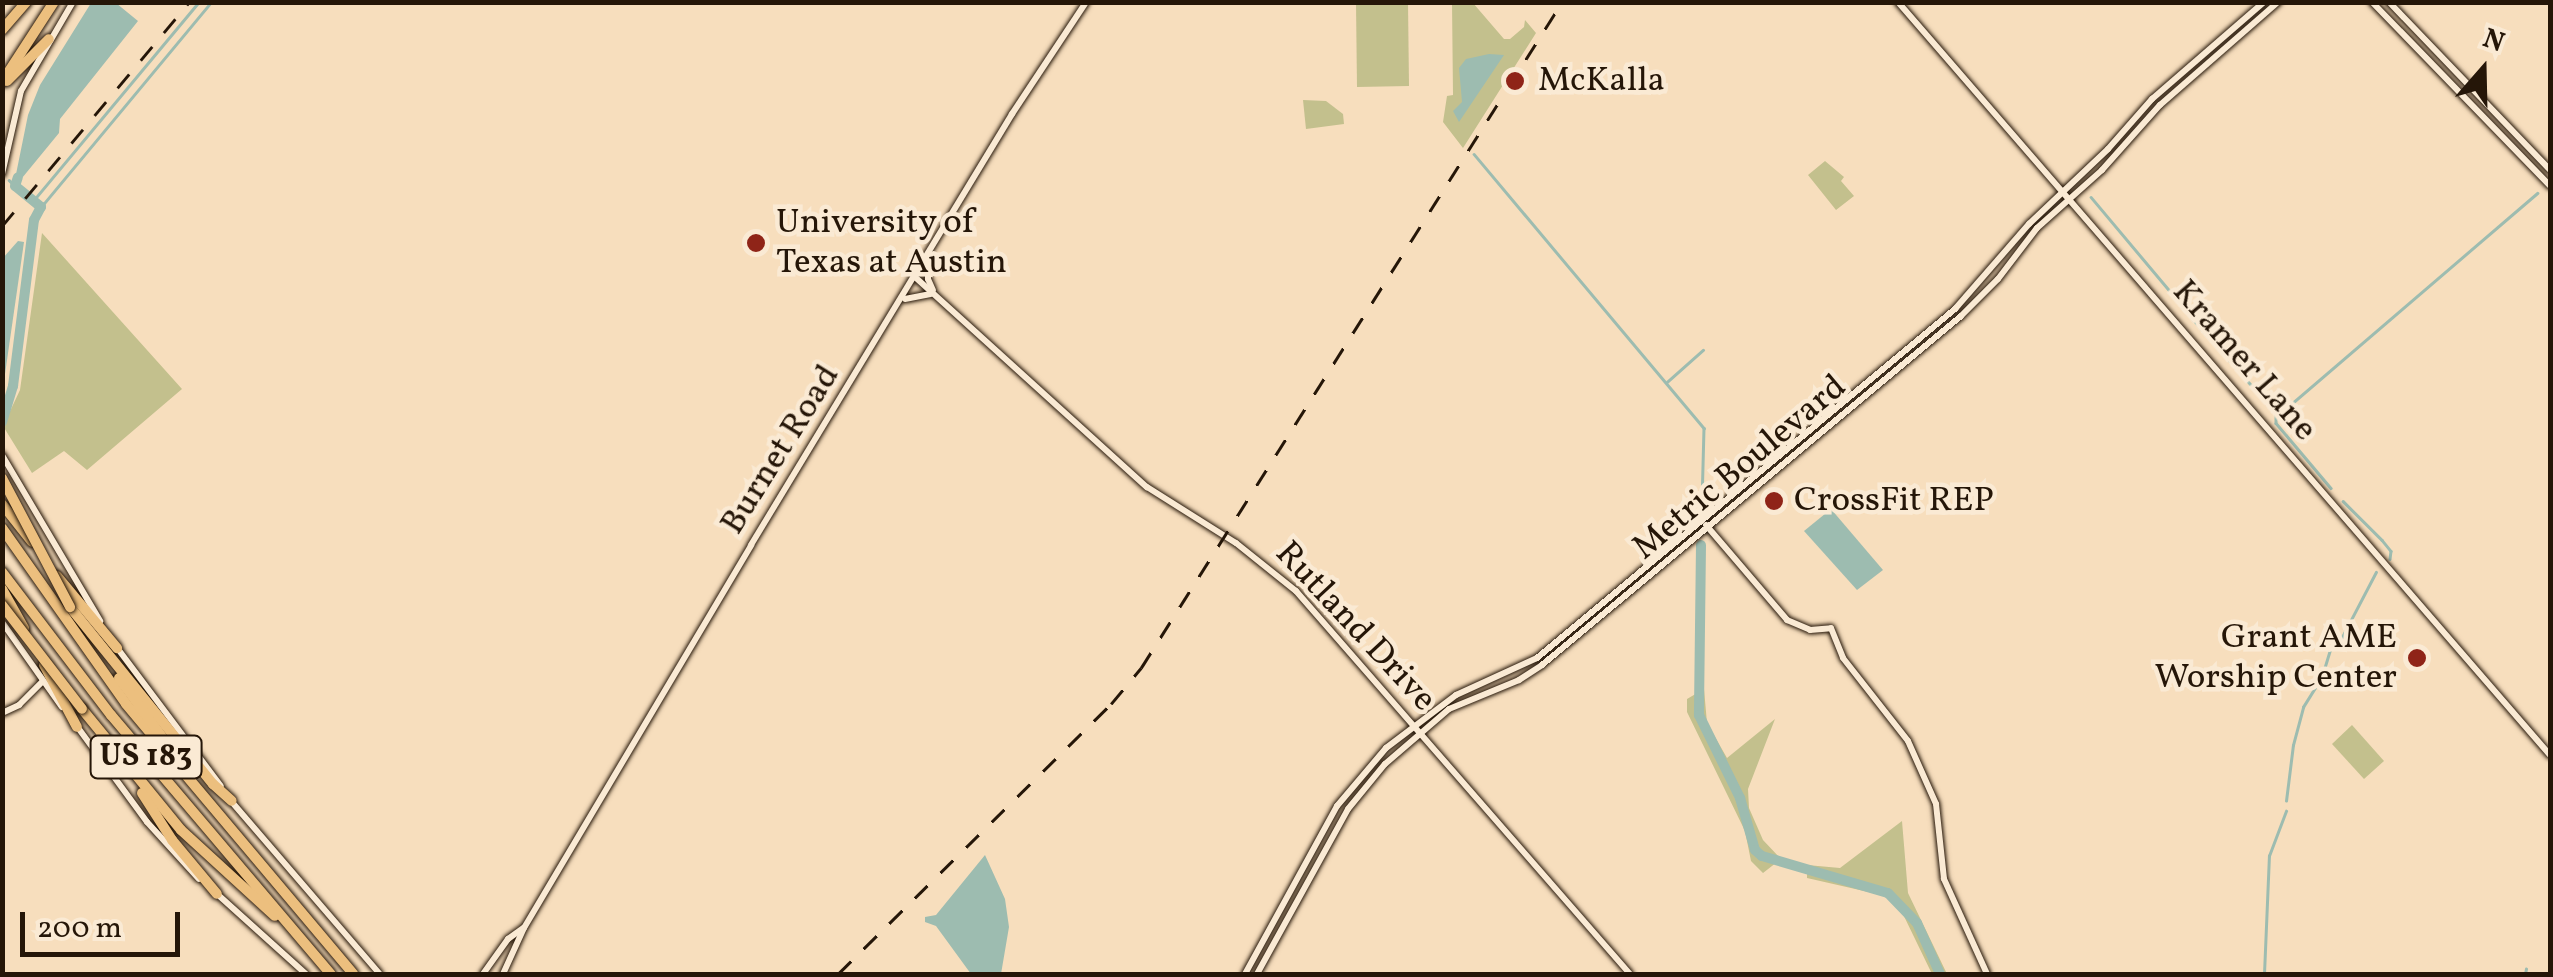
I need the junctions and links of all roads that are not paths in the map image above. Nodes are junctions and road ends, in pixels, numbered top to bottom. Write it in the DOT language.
graph roads {
  1 [pos="17,2"];
  2 [pos="26,2"];
  3 [pos="56,2"];
  4 [pos="73,2"];
  5 [pos="1086,2"];
  6 [pos="1898,2"];
  7 [pos="2264,2"];
  8 [pos="2278,2"];
  9 [pos="2372,2"];
  10 [pos="2389,2"];
  11 [pos="2,20"];
  12 [pos="2,30"];
  13 [pos="2420,35"];
  14 [pos="50,39"];
  15 [pos="2410,42"];
  16 [pos="2193,63"];
  17 [pos="2200,71"];
  18 [pos="2,84"];
  19 [pos="2503,123"];
  20 [pos="2494,130"];
  21 [pos="2550,170"];
  22 [pos="2,174"];
  23 [pos="2550,186"];
  24 [pos="2064,191"];
  25 [pos="2070,198"];
  26 [pos="928,255"];
  27 [pos="915,277"];
  28 [pos="936,296"];
  29 [pos="900,302"];
  30 [pos="2,455"];
  31 [pos="2,478"];
  32 [pos="2,504"];
  33 [pos="1705,523"];
  34 [pos="2,528"];
  35 [pos="2,572"];
  36 [pos="2,590"];
  37 [pos="2,605"];
  38 [pos="70,607"];
  39 [pos="2,622"];
  40 [pos="1577,630"];
  41 [pos="117,648"];
  42 [pos="1517,670"];
  43 [pos="1522,678"];
  44 [pos="42,682"];
  45 [pos="2,713"];
  46 [pos="1413,726"];
  47 [pos="77,727"];
  48 [pos="1420,733"];
  49 [pos="2550,755"];
  50 [pos="132,775"];
  51 [pos="202,795"];
  52 [pos="232,801"];
  53 [pos="1331,817"];
  54 [pos="1340,822"];
  55 [pos="217,894"];
  56 [pos="524,928"];
  57 [pos="298,936"];
  58 [pos="306,974"];
  59 [pos="331,974"];
  60 [pos="353,974"];
  61 [pos="380,974"];
  62 [pos="484,974"];
  63 [pos="503,974"];
  64 [pos="1244,974"];
  65 [pos="1256,974"];
  66 [pos="1630,974"];
  67 [pos="1987,974"];
  1 -- 11 [label="highway"];
  2 -- 12 [label="highway"];
  3 -- 18 [label="highway"];
  4 -- 14 [label="main road"];
  5 -- 26 [label="main road, Burnet Road"];
  6 -- 24 [label="main road, Kramer Lane"];
  7 -- 16 [label="main road, Metric Boulevard"];
  8 -- 17 [label="main road, Metric Boulevard"];
  9 -- 15 [label="main road"];
  10 -- 13 [label="main road"];
  13 -- 15 [label="main road"];
  13 -- 19 [label="main road"];
  14 -- 18 [label="highway"];
  14 -- 22 [label="main road"];
  15 -- 20 [label="main road"];
  16 -- 17 [label="main road"];
  16 -- 24 [label="main road, Metric Boulevard"];
  17 -- 25 [label="main road, Metric Boulevard"];
  19 -- 20 [label="main road"];
  19 -- 21 [label="main road"];
  20 -- 23 [label="main road"];
  24 -- 25 [label="main road, Kramer Lane"];
  24 -- 33 [label="main road, Metric Boulevard"];
  25 -- 33 [label="main road, Metric Boulevard"];
  25 -- 49 [label="main road, Kramer Lane"];
  26 -- 27 [label="main road, Burnet Road"];
  26 -- 28 [label="main road"];
  27 -- 28 [label="main road, Rutland Drive"];
  27 -- 29 [label="main road, Burnet Road"];
  28 -- 29 [label="main road"];
  28 -- 46 [label="main road, Rutland Drive"];
  29 -- 56 [label="main road, Burnet Road"];
  30 -- 41 [label="main road"];
  31 -- 38 [label="highway, bridge"];
  32 -- 41 [label="highway"];
  33 -- 40 [label="main road, Metric Boulevard"];
  33 -- 67 [label="main road"];
  34 -- 51 [label="highway, US 183"];
  35 -- 57 [label="highway, US 183"];
  36 -- 47 [label="highway"];
  37 -- 50 [label="highway, bridge"];
  38 -- 51 [label="highway"];
  38 -- 52 [label="highway"];
  39 -- 44 [label="main road"];
  40 -- 42 [label="main road, Metric Boulevard"];
  40 -- 43 [label="main road, Metric Boulevard"];
  41 -- 52 [label="main road"];
  42 -- 43 [label="main road"];
  42 -- 46 [label="main road, Metric Boulevard"];
  43 -- 48 [label="main road, Metric Boulevard"];
  44 -- 45 [label="main road"];
  44 -- 47 [label="main road"];
  46 -- 48 [label="main road, Rutland Drive"];
  46 -- 53 [label="main road, Metric Boulevard"];
  47 -- 55 [label="main road"];
  48 -- 54 [label="main road, Metric Boulevard"];
  48 -- 66 [label="main road, Rutland Drive"];
  50 -- 55 [label="highway"];
  50 -- 57 [label="highway"];
  51 -- 60 [label="highway, US 183"];
  52 -- 61 [label="main road"];
  53 -- 54 [label="main road"];
  53 -- 64 [label="main road, Metric Boulevard"];
  54 -- 65 [label="main road, Metric Boulevard"];
  55 -- 58 [label="main road"];
  56 -- 62 [label="main road, Burnet Road"];
  56 -- 63 [label="main road, Burnet Road"];
  57 -- 59 [label="highway, US 183"];
}
